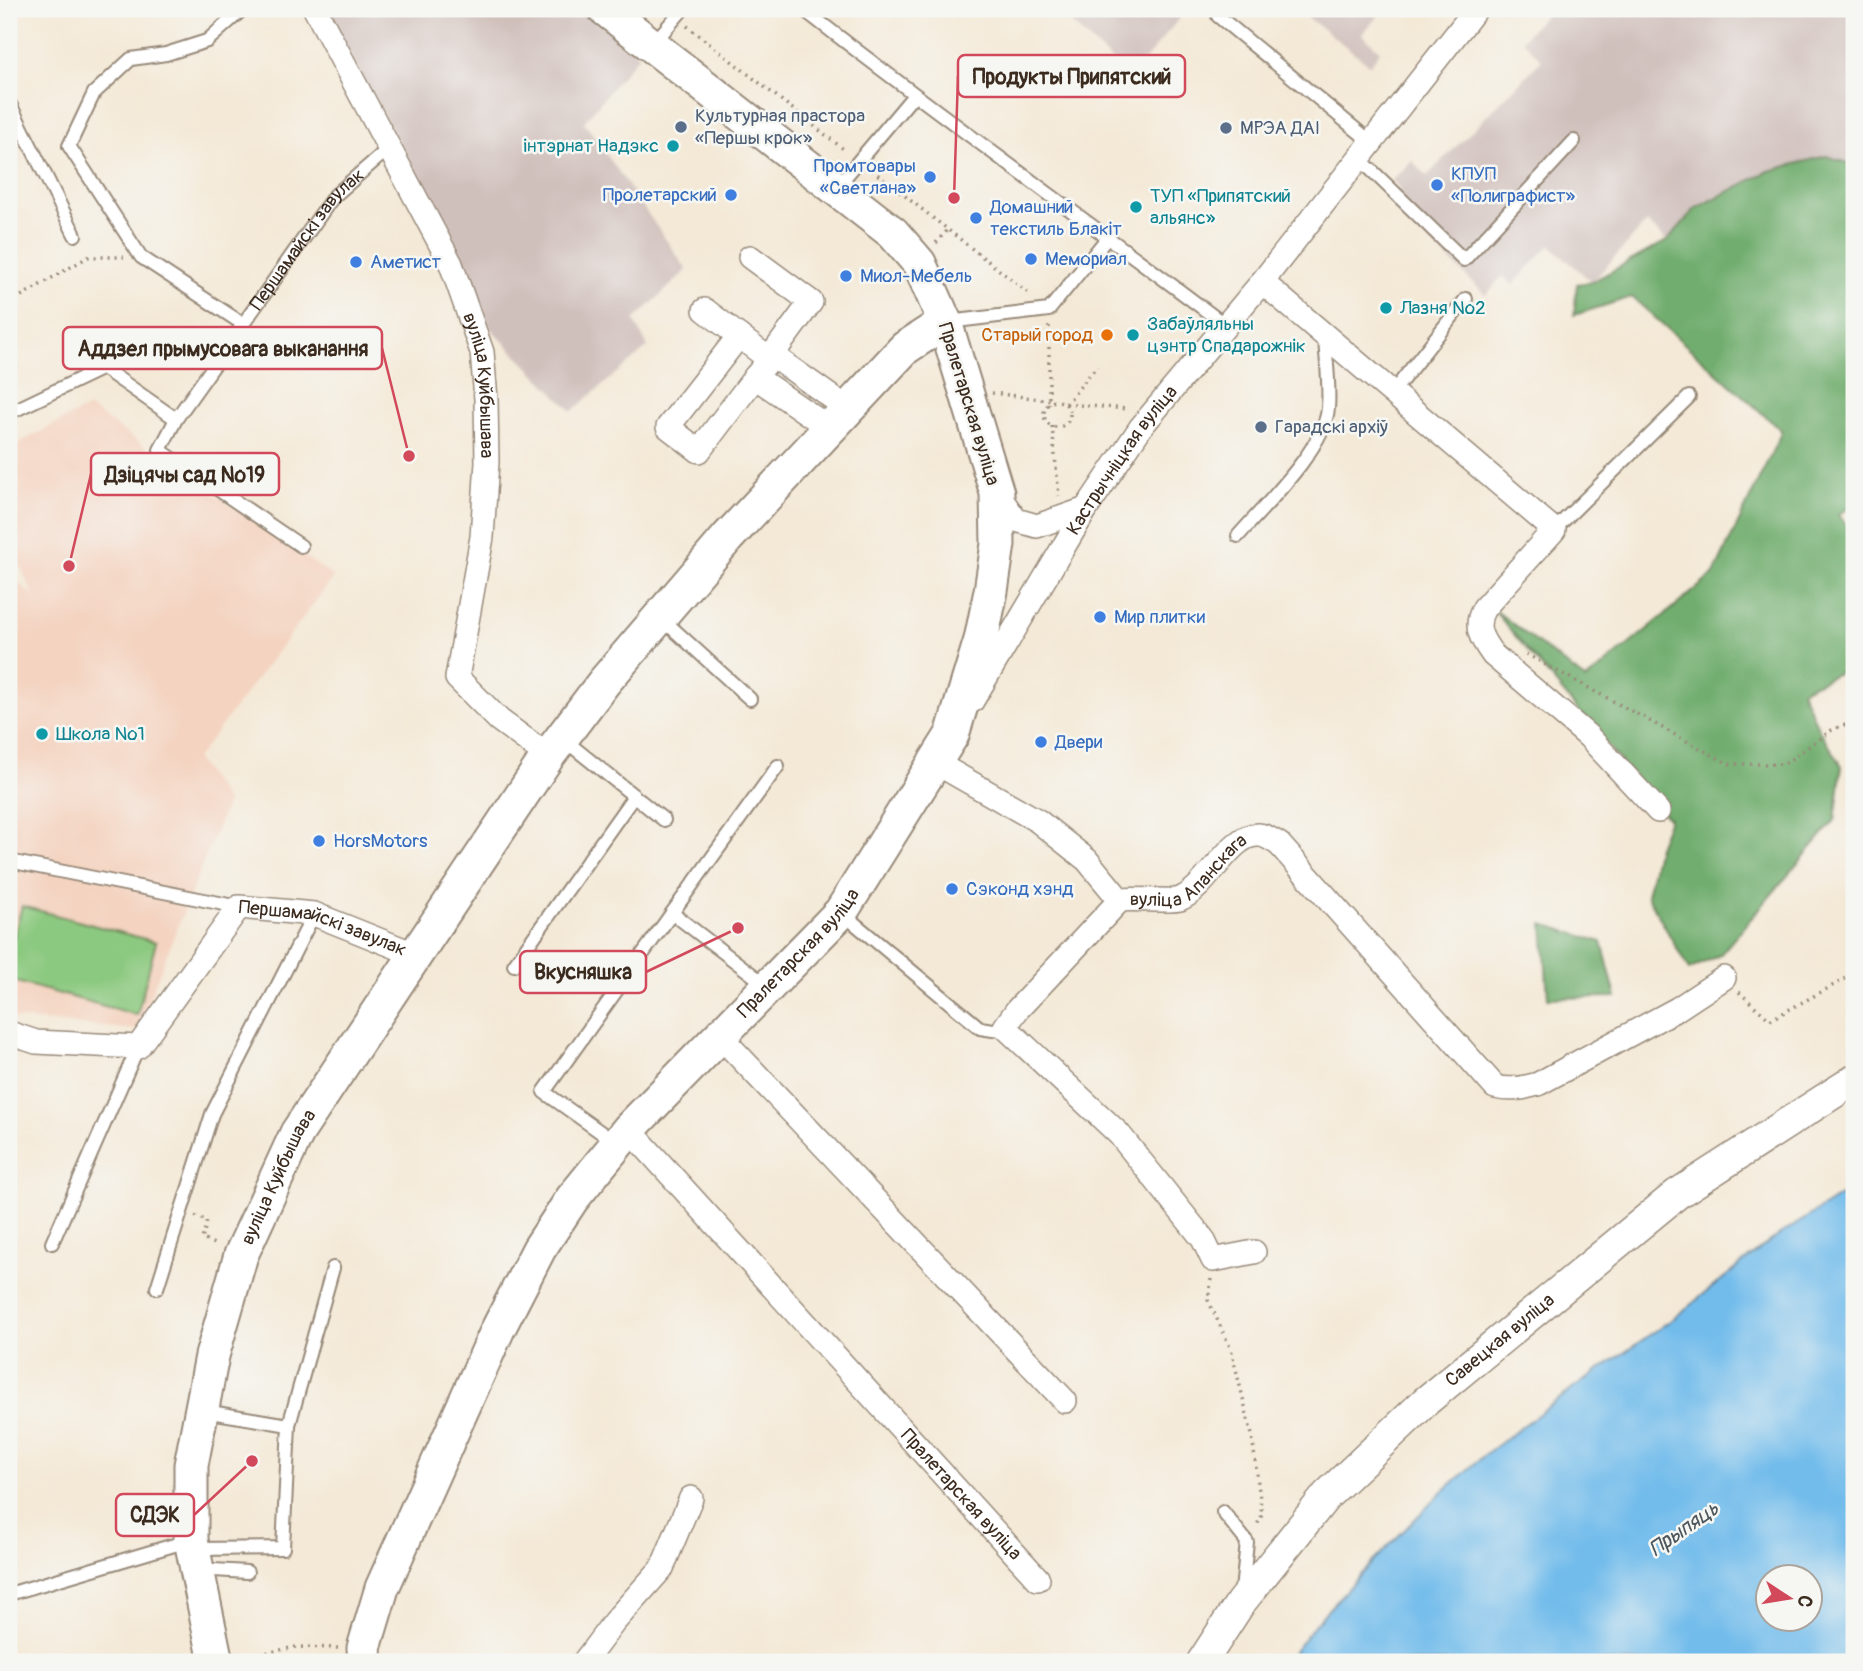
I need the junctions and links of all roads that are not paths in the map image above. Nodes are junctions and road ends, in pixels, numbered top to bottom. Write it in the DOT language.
graph roads {
  1 [pos="243,9"];
  2 [pos="315,9"];
  3 [pos="605,9"];
  4 [pos="684,9"];
  5 [pos="803,9"];
  6 [pos="1476,9"];
  7 [pos="1218,16"];
  8 [pos="652,45"];
  9 [pos="914,95"];
  10 [pos="9,102"];
  11 [pos="1574,141"];
  12 [pos="388,149"];
  13 [pos="1365,150"];
  14 [pos="836,189"];
  15 [pos="75,235"];
  16 [pos="1108,236"];
  17 [pos="750,257"];
  18 [pos="1262,282"];
  19 [pos="1466,299"];
  20 [pos="705,310"];
  21 [pos="945,322"];
  22 [pos="243,324"];
  23 [pos="1225,325"];
  24 [pos="1325,333"];
  25 [pos="739,336"];
  26 [pos="765,364"];
  27 [pos="1393,392"];
  28 [pos="1689,397"];
  29 [pos="9,413"];
  30 [pos="839,418"];
  31 [pos="176,419"];
  32 [pos="997,492"];
  33 [pos="1086,509"];
  34 [pos="1554,530"];
  35 [pos="1238,536"];
  36 [pos="301,546"];
  37 [pos="660,617"];
  38 [pos="750,699"];
  39 [pos="952,735"];
  40 [pos="555,747"];
  41 [pos="936,763"];
  42 [pos="778,766"];
  43 [pos="634,796"];
  44 [pos="1658,811"];
  45 [pos="664,820"];
  46 [pos="9,861"];
  47 [pos="1120,900"];
  48 [pos="239,907"];
  49 [pos="841,912"];
  50 [pos="672,913"];
  51 [pos="314,914"];
  52 [pos="414,954"];
  53 [pos="514,965"];
  54 [pos="1724,978"];
  55 [pos="769,987"];
  56 [pos="1005,1027"];
  57 [pos="9,1033"];
  58 [pos="721,1037"];
  59 [pos="138,1047"];
  60 [pos="1854,1080"];
  61 [pos="623,1136"];
  62 [pos="52,1242"];
  63 [pos="1254,1252"];
  64 [pos="333,1268"];
  65 [pos="157,1288"];
  66 [pos="1065,1401"];
  67 [pos="200,1411"];
  68 [pos="289,1425"];
  69 [pos="691,1498"];
  70 [pos="1223,1512"];
  71 [pos="193,1553"];
  72 [pos="247,1572"];
  73 [pos="1038,1579"];
  74 [pos="9,1594"];
  75 [pos="1241,1602"];
  76 [pos="214,1651"];
  77 [pos="365,1655"];
  78 [pos="584,1662"];
  79 [pos="1202,1662"];
  1 -- 22 [label="lane"];
  2 -- 12 [label="street, вуліца Куйбышава"];
  3 -- 8 [label="main road, Пралетарская вуліца"];
  4 -- 8 [label="lane"];
  5 -- 9 [label="lane"];
  6 -- 13 [label="street, Кастрычніцкая вуліца"];
  7 -- 13 [label="lane"];
  8 -- 14 [label="main road, Пралетарская вуліца"];
  9 -- 14 [label="lane"];
  9 -- 16 [label="lane"];
  10 -- 15 [label="lane"];
  11 -- 13 [label="lane"];
  12 -- 22 [label="lane, Першамайскі завулак"];
  12 -- 40 [label="street, вуліца Куйбышава"];
  13 -- 18 [label="street, Кастрычніцкая вуліца"];
  14 -- 21 [label="main road, Пралетарская вуліца"];
  16 -- 21 [label="lane"];
  16 -- 23 [label="lane"];
  17 -- 26 [label="street"];
  18 -- 23 [label="street, Кастрычніцкая вуліца"];
  18 -- 24 [label="street"];
  19 -- 27 [label="lane"];
  20 -- 25 [label="street"];
  21 -- 30 [label="main road, вуліца Куйбышава"];
  21 -- 32 [label="main road, Пралетарская вуліца"];
  22 -- 31 [label="lane, Першамайскі завулак"];
  23 -- 33 [label="street, Кастрычніцкая вуліца"];
  24 -- 27 [label="street"];
  24 -- 35 [label="lane"];
  25 -- 26 [label="street"];
  25 -- 26 [label="street"];
  26 -- 30 [label="street"];
  27 -- 34 [label="street"];
  28 -- 34 [label="lane"];
  29 -- 31 [label="lane"];
  30 -- 37 [label="main road, вуліца Куйбышава"];
  31 -- 36 [label="lane, Першамайскі завулак"];
  32 -- 33 [label="street"];
  32 -- 39 [label="main road, Пралетарская вуліца"];
  33 -- 39 [label="street, Кастрычніцкая вуліца"];
  34 -- 44 [label="street"];
  37 -- 38 [label="lane"];
  37 -- 40 [label="main road, вуліца Куйбышава"];
  39 -- 41 [label="main road, Пралетарская вуліца"];
  40 -- 43 [label="lane"];
  40 -- 52 [label="main road, вуліца Куйбышава"];
  41 -- 47 [label="street"];
  41 -- 49 [label="main road, Пралетарская вуліца"];
  42 -- 50 [label="lane"];
  43 -- 45 [label="lane"];
  43 -- 53 [label="lane"];
  46 -- 48 [label="lane"];
  47 -- 54 [label="street, вуліца Апанскага"];
  47 -- 56 [label="street, вуліца Апанскага"];
  48 -- 51 [label="street, Першамайскі завулак"];
  48 -- 59 [label="street, Першамайскі завулак"];
  49 -- 55 [label="main road, Пралетарская вуліца"];
  49 -- 56 [label="lane"];
  50 -- 55 [label="lane"];
  50 -- 61 [label="lane"];
  51 -- 52 [label="street, Першамайскі завулак"];
  51 -- 65 [label="lane"];
  52 -- 67 [label="main road, вуліца Куйбышава"];
  55 -- 58 [label="main road, Пралетарская вуліца"];
  56 -- 63 [label="street"];
  57 -- 59 [label="street"];
  58 -- 61 [label="main road, Пралетарская вуліца"];
  58 -- 66 [label="street, Пралетарская вуліца"];
  59 -- 62 [label="lane"];
  60 -- 75 [label="street, Савецкая вуліца"];
  61 -- 73 [label="street, Пралетарская вуліца"];
  61 -- 77 [label="main road, Пралетарская вуліца"];
  64 -- 68 [label="lane"];
  67 -- 68 [label="lane"];
  67 -- 71 [label="main road, вуліца Куйбышава"];
  68 -- 71 [label="lane"];
  69 -- 78 [label="street"];
  70 -- 75 [label="lane"];
  71 -- 72 [label="lane"];
  71 -- 74 [label="lane"];
  71 -- 76 [label="main road, вуліца Куйбышава"];
  75 -- 79 [label="street, Савецкая вуліца"];
}
